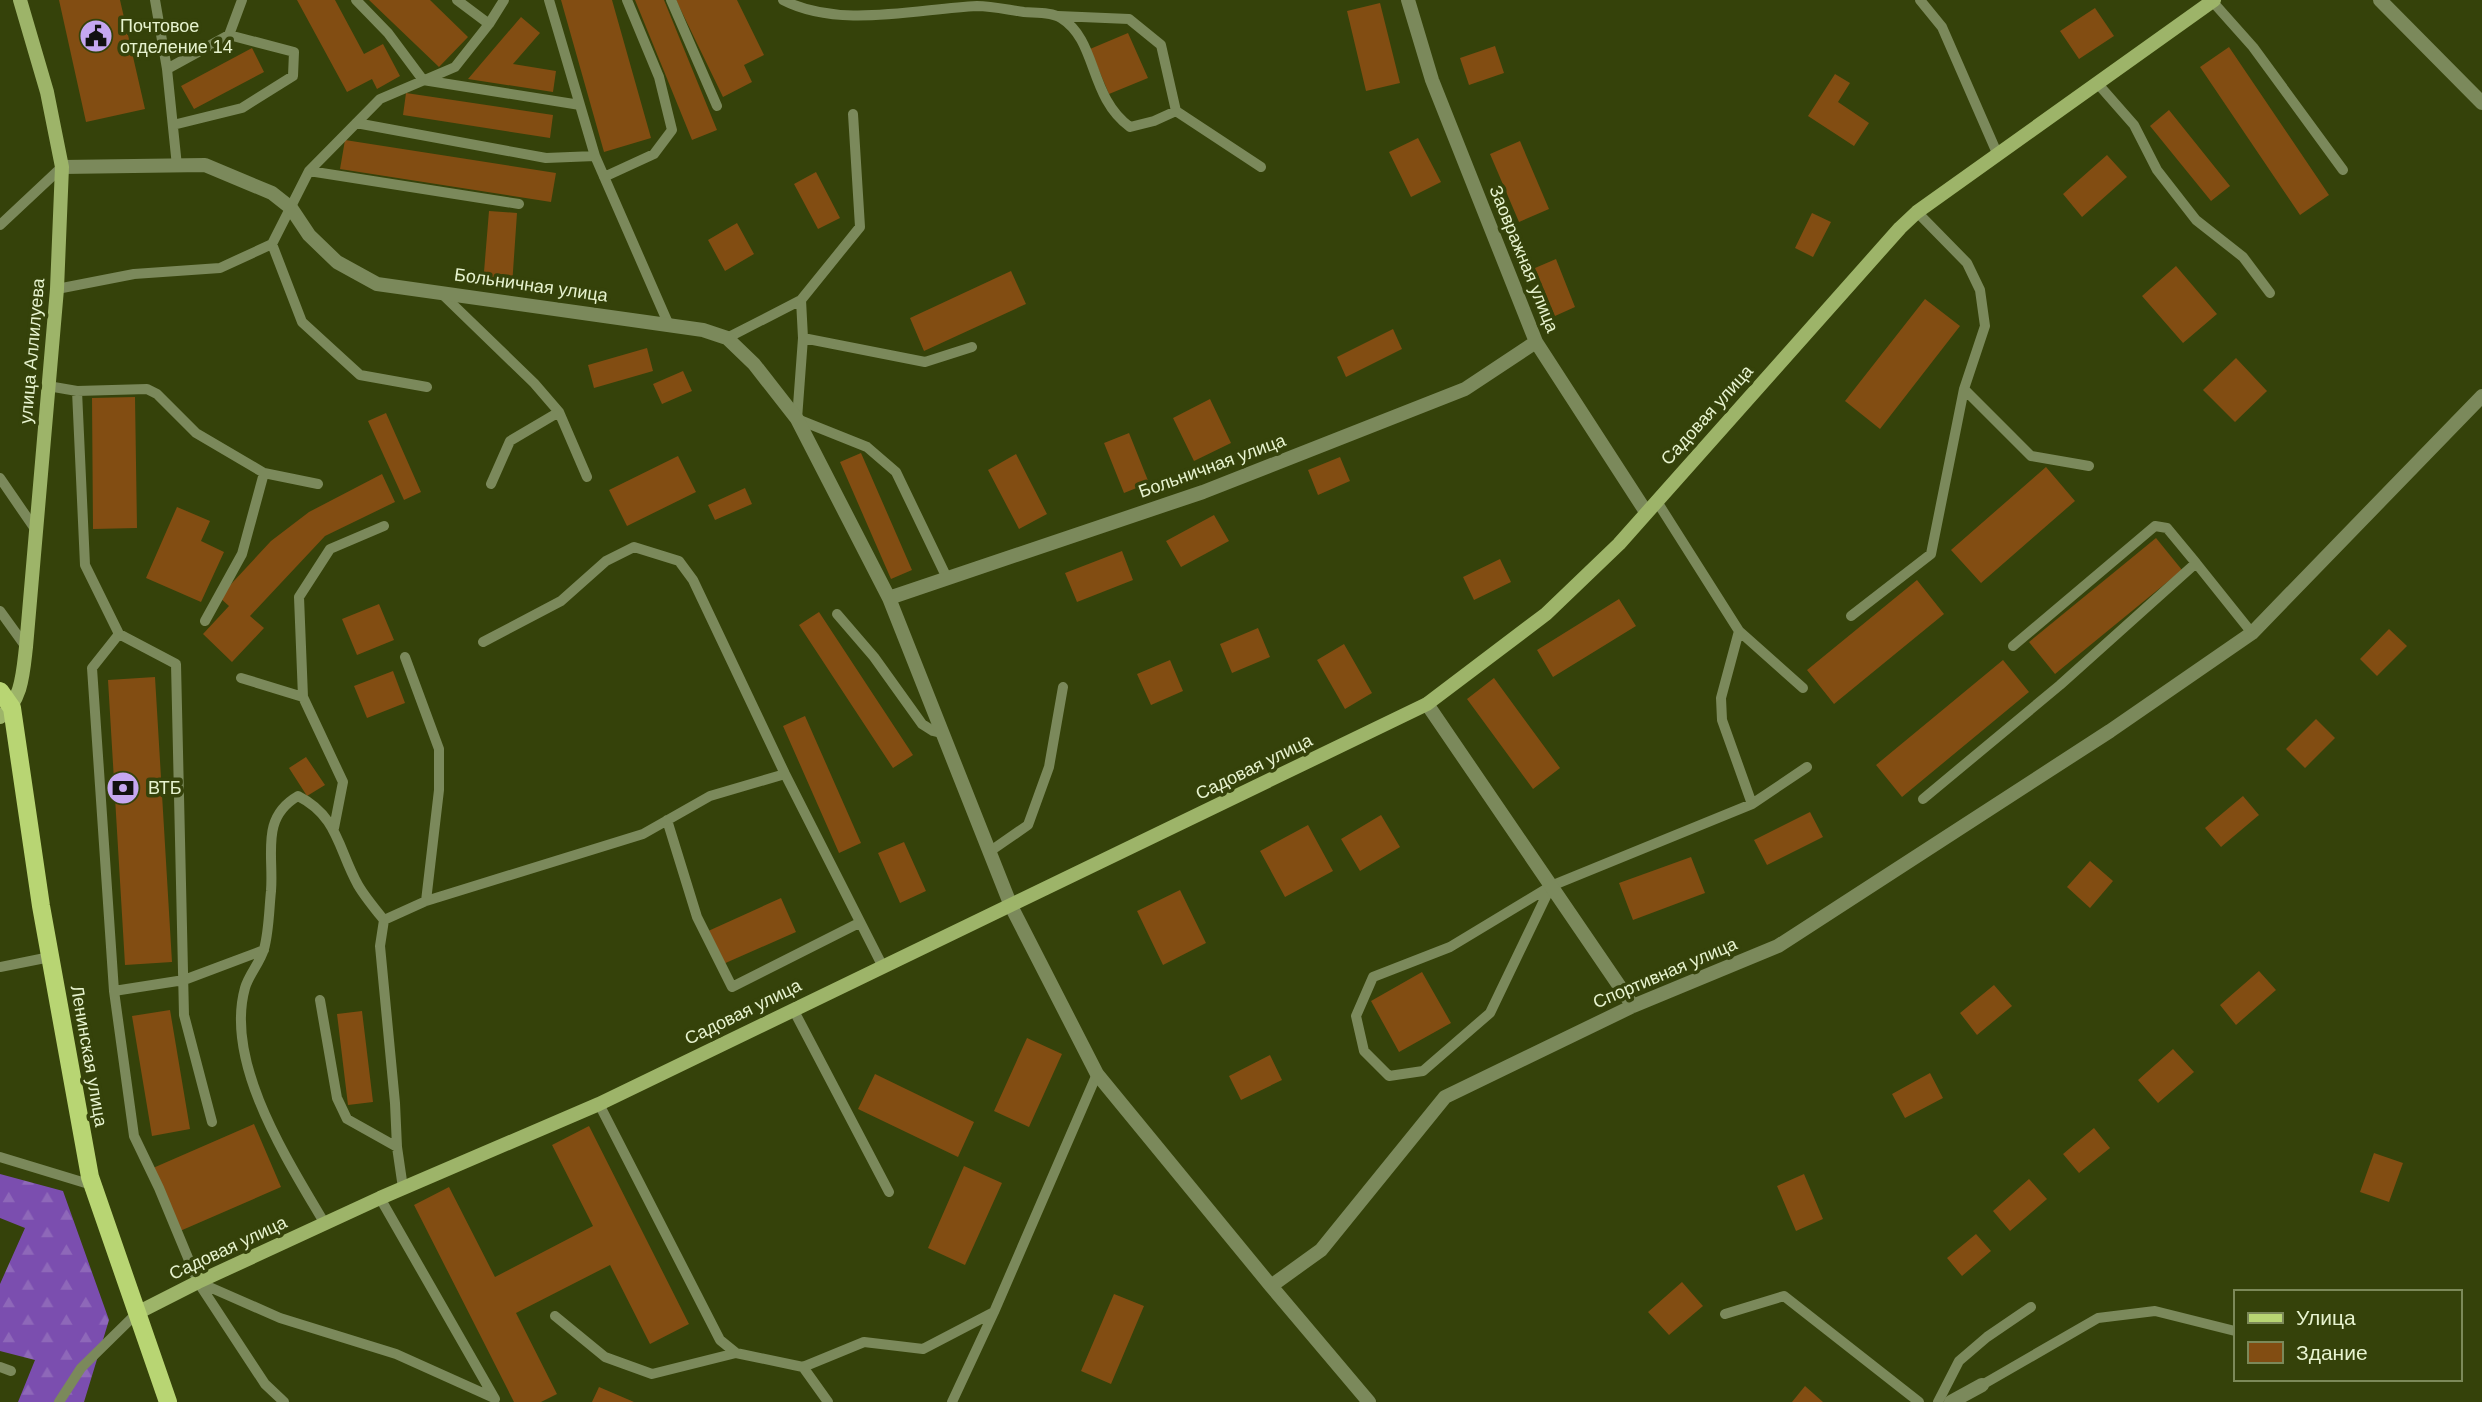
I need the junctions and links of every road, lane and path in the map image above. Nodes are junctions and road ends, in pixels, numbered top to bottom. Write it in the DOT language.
graph roads {
  1 [pos="20,0"];
  2 [pos="155,0"];
  3 [pos="242,0"];
  4 [pos="356,0"];
  5 [pos="457,0"];
  6 [pos="504,0"];
  7 [pos="549,0"];
  8 [pos="627,0"];
  9 [pos="671,0"];
  10 [pos="783,0"];
  11 [pos="1408,0"];
  12 [pos="1920,0"];
  13 [pos="2380,0"];
  14 [pos="2213,1"];
  15 [pos="1058,16"];
  16 [pos="489,24"];
  17 [pos="229,35"];
  18 [pos="167,69"];
  19 [pos="423,80"];
  20 [pos="2098,84"];
  21 [pos="2482,103"];
  22 [pos="580,106"];
  23 [pos="718,106"];
  24 [pos="1176,111"];
  25 [pos="853,114"];
  26 [pos="356,123"];
  27 [pos="173,125"];
  28 [pos="1997,153"];
  29 [pos="595,156"];
  30 [pos="177,166"];
  31 [pos="62,167"];
  32 [pos="1261,167"];
  33 [pos="2343,170"];
  34 [pos="309,171"];
  35 [pos="604,177"];
  36 [pos="519,204"];
  37 [pos="291,208"];
  38 [pos="1917,212"];
  39 [pos="0,226"];
  40 [pos="272,244"];
  41 [pos="57,289"];
  42 [pos="440,293"];
  43 [pos="2270,293"];
  44 [pos="802,300"];
  45 [pos="668,323"];
  46 [pos="727,338"];
  47 [pos="803,338"];
  48 [pos="1536,342"];
  49 [pos="972,347"];
  50 [pos="48,386"];
  51 [pos="426,387"];
  52 [pos="1965,389"];
  53 [pos="77,391"];
  54 [pos="2482,396"];
  55 [pos="559,412"];
  56 [pos="797,419"];
  57 [pos="2089,466"];
  58 [pos="264,473"];
  59 [pos="587,477"];
  60 [pos="0,478"];
  61 [pos="318,484"];
  62 [pos="491,484"];
  63 [pos="1656,500"];
  64 [pos="1646,512"];
  65 [pos="384,526"];
  66 [pos="35,529"];
  67 [pos="2196,563"];
  68 [pos="947,578"];
  69 [pos="889,598"];
  70 [pos="0,611"];
  71 [pos="837,614"];
  72 [pos="1850,617"];
  73 [pos="205,621"];
  74 [pos="1739,631"];
  75 [pos="2252,633"];
  76 [pos="119,634"];
  77 [pos="484,642"];
  78 [pos="2013,646"];
  79 [pos="26,648"];
  80 [pos="405,657"];
  81 [pos="241,678"];
  82 [pos="1063,688"];
  83 [pos="1803,688"];
  84 [pos="0,691"];
  85 [pos="303,697"];
  86 [pos="1427,704"];
  87 [pos="6,713"];
  88 [pos="941,733"];
  89 [pos="1807,766"];
  90 [pos="785,774"];
  91 [pos="1923,799"];
  92 [pos="1752,804"];
  93 [pos="667,820"];
  94 [pos="334,828"];
  95 [pos="989,852"];
  96 [pos="1550,886"];
  97 [pos="426,901"];
  98 [pos="1011,906"];
  99 [pos="384,920"];
  100 [pos="859,923"];
  101 [pos="264,950"];
  102 [pos="50,957"];
  103 [pos="0,967"];
  104 [pos="883,967"];
  105 [pos="184,979"];
  106 [pos="114,991"];
  107 [pos="320,1000"];
  108 [pos="1633,1006"];
  109 [pos="793,1009"];
  110 [pos="1097,1074"];
  111 [pos="599,1104"];
  112 [pos="212,1122"];
  113 [pos="397,1147"];
  114 [pos="0,1157"];
  115 [pos="92,1185"];
  116 [pos="403,1188"];
  117 [pos="889,1192"];
  118 [pos="380,1198"];
  119 [pos="325,1224"];
  120 [pos="198,1282"];
  121 [pos="1270,1286"];
  122 [pos="2031,1307"];
  123 [pos="994,1312"];
  124 [pos="137,1313"];
  125 [pos="1725,1314"];
  126 [pos="555,1316"];
  127 [pos="2234,1331"];
  128 [pos="736,1353"];
  129 [pos="803,1367"];
  130 [pos="1982,1385"];
  131 [pos="495,1400"];
  132 [pos="59,1402"];
  133 [pos="168,1402"];
  134 [pos="284,1402"];
  135 [pos="828,1402"];
  136 [pos="952,1402"];
  137 [pos="1369,1402"];
  138 [pos="1919,1402"];
  139 [pos="1938,1402"];
  140 [pos="1951,1402"];
  1 -- 31 [label="street, улица Аллилуева"];
  2 -- 18 [label="lane"];
  3 -- 17 [label="lane"];
  4 -- 19 [label="lane"];
  5 -- 16 [label="lane"];
  6 -- 16 [label="lane"];
  7 -- 22 [label="lane"];
  8 -- 35 [label="lane"];
  9 -- 23 [label="lane"];
  10 -- 15 [label="lane"];
  11 -- 48 [label="street, Заовражная улица"];
  12 -- 28 [label="lane"];
  13 -- 21 [label="street"];
  14 -- 20 [label="street, Садовая улица"];
  14 -- 33 [label="lane"];
  15 -- 24 [label="lane"];
  15 -- 24 [label="lane"];
  16 -- 19 [label="lane"];
  17 -- 18 [label="lane"];
  17 -- 27 [label="lane"];
  18 -- 27 [label="lane"];
  19 -- 22 [label="lane"];
  19 -- 26 [label="lane"];
  20 -- 28 [label="street, Садовая улица"];
  20 -- 43 [label="lane"];
  22 -- 29 [label="lane"];
  24 -- 32 [label="lane"];
  25 -- 44 [label="lane"];
  26 -- 29 [label="lane"];
  26 -- 34 [label="lane"];
  27 -- 30 [label="lane"];
  28 -- 38 [label="street, Садовая улица"];
  29 -- 35 [label="lane"];
  30 -- 31 [label="street, Больничная улица"];
  30 -- 37 [label="street, Больничная улица"];
  31 -- 39 [label="lane"];
  31 -- 41 [label="street, улица Аллилуева"];
  34 -- 36 [label="lane"];
  34 -- 37 [label="lane"];
  35 -- 45 [label="lane"];
  37 -- 40 [label="lane"];
  37 -- 42 [label="street, Больничная улица"];
  38 -- 52 [label="lane"];
  38 -- 63 [label="street, Садовая улица"];
  40 -- 41 [label="lane"];
  40 -- 51 [label="lane"];
  41 -- 50 [label="street, улица Аллилуева"];
  42 -- 45 [label="street, Больничная улица"];
  42 -- 55 [label="lane"];
  44 -- 46 [label="lane"];
  44 -- 47 [label="lane"];
  45 -- 46 [label="street, Больничная улица"];
  46 -- 56 [label="street, Больничная улица"];
  47 -- 49 [label="lane"];
  47 -- 56 [label="lane"];
  48 -- 64 [label="street, Заовражная улица"];
  48 -- 68 [label="street, Больничная улица"];
  50 -- 53 [label="lane"];
  50 -- 66 [label="street, улица Аллилуева"];
  52 -- 57 [label="lane"];
  52 -- 72 [label="lane"];
  53 -- 58 [label="lane"];
  53 -- 76 [label="lane"];
  54 -- 75 [label="street, Спортивная улица"];
  55 -- 59 [label="lane"];
  55 -- 62 [label="lane"];
  56 -- 68 [label="lane"];
  56 -- 69 [label="street, Больничная улица"];
  58 -- 61 [label="lane"];
  58 -- 73 [label="lane"];
  60 -- 66 [label="lane"];
  63 -- 64 [label="street, Садовая улица"];
  63 -- 74 [label="lane"];
  64 -- 86 [label="street, Садовая улица"];
  65 -- 85 [label="lane"];
  66 -- 79 [label="street, улица Аллилуева"];
  67 -- 75 [label="lane"];
  67 -- 78 [label="lane"];
  67 -- 91 [label="lane"];
  68 -- 69 [label="street, Больничная улица"];
  69 -- 88 [label="street, Больничная улица"];
  70 -- 79 [label="lane"];
  71 -- 88 [label="lane"];
  74 -- 83 [label="lane"];
  74 -- 92 [label="lane"];
  75 -- 108 [label="street, Спортивная улица"];
  76 -- 105 [label="lane"];
  76 -- 106 [label="lane"];
  77 -- 90 [label="lane"];
  79 -- 87 [label="street, улица Аллилуева"];
  80 -- 97 [label="lane"];
  81 -- 85 [label="lane"];
  82 -- 95 [label="lane"];
  84 -- 87 [label="main road, Ленинская улица"];
  85 -- 94 [label="lane"];
  86 -- 96 [label="street"];
  86 -- 98 [label="street, Садовая улица"];
  87 -- 102 [label="main road, Ленинская улица"];
  88 -- 95 [label="street, Больничная улица"];
  89 -- 92 [label="lane"];
  90 -- 93 [label="lane"];
  90 -- 100 [label="lane"];
  92 -- 96 [label="lane"];
  93 -- 97 [label="lane"];
  93 -- 100 [label="lane"];
  94 -- 99 [label="lane"];
  94 -- 101 [label="lane"];
  95 -- 98 [label="street, Больничная улица"];
  96 -- 96 [label="lane"];
  96 -- 108 [label="street"];
  97 -- 99 [label="lane"];
  98 -- 104 [label="street, Садовая улица"];
  98 -- 110 [label="street, Больничная улица"];
  99 -- 113 [label="lane"];
  100 -- 104 [label="lane"];
  101 -- 105 [label="lane"];
  101 -- 119 [label="lane"];
  102 -- 103 [label="lane"];
  102 -- 115 [label="main road, Ленинская улица"];
  104 -- 109 [label="street, Садовая улица"];
  105 -- 106 [label="lane"];
  105 -- 112 [label="lane"];
  106 -- 120 [label="lane"];
  107 -- 113 [label="lane"];
  108 -- 121 [label="street, Спортивная улица"];
  109 -- 111 [label="street, Садовая улица"];
  109 -- 117 [label="lane"];
  110 -- 121 [label="street, Больничная улица"];
  110 -- 123 [label="lane"];
  111 -- 116 [label="street, Садовая улица"];
  111 -- 128 [label="lane"];
  113 -- 116 [label="lane"];
  114 -- 115 [label="lane"];
  115 -- 124 [label="main road, Ленинская улица"];
  116 -- 118 [label="street, Садовая улица"];
  118 -- 119 [label="street, Садовая улица"];
  118 -- 131 [label="lane"];
  119 -- 120 [label="street, Садовая улица"];
  120 -- 124 [label="street, Садовая улица"];
  120 -- 131 [label="lane"];
  120 -- 134 [label="lane"];
  121 -- 137 [label="street, Больничная улица"];
  122 -- 139 [label="lane"];
  123 -- 129 [label="lane"];
  123 -- 136 [label="lane"];
  124 -- 132 [label="lane"];
  124 -- 133 [label="main road, Ленинская улица"];
  125 -- 138 [label="lane"];
  126 -- 128 [label="lane"];
  127 -- 130 [label="lane"];
  128 -- 129 [label="lane"];
  129 -- 135 [label="lane"];
  130 -- 140 [label="street"];
}
